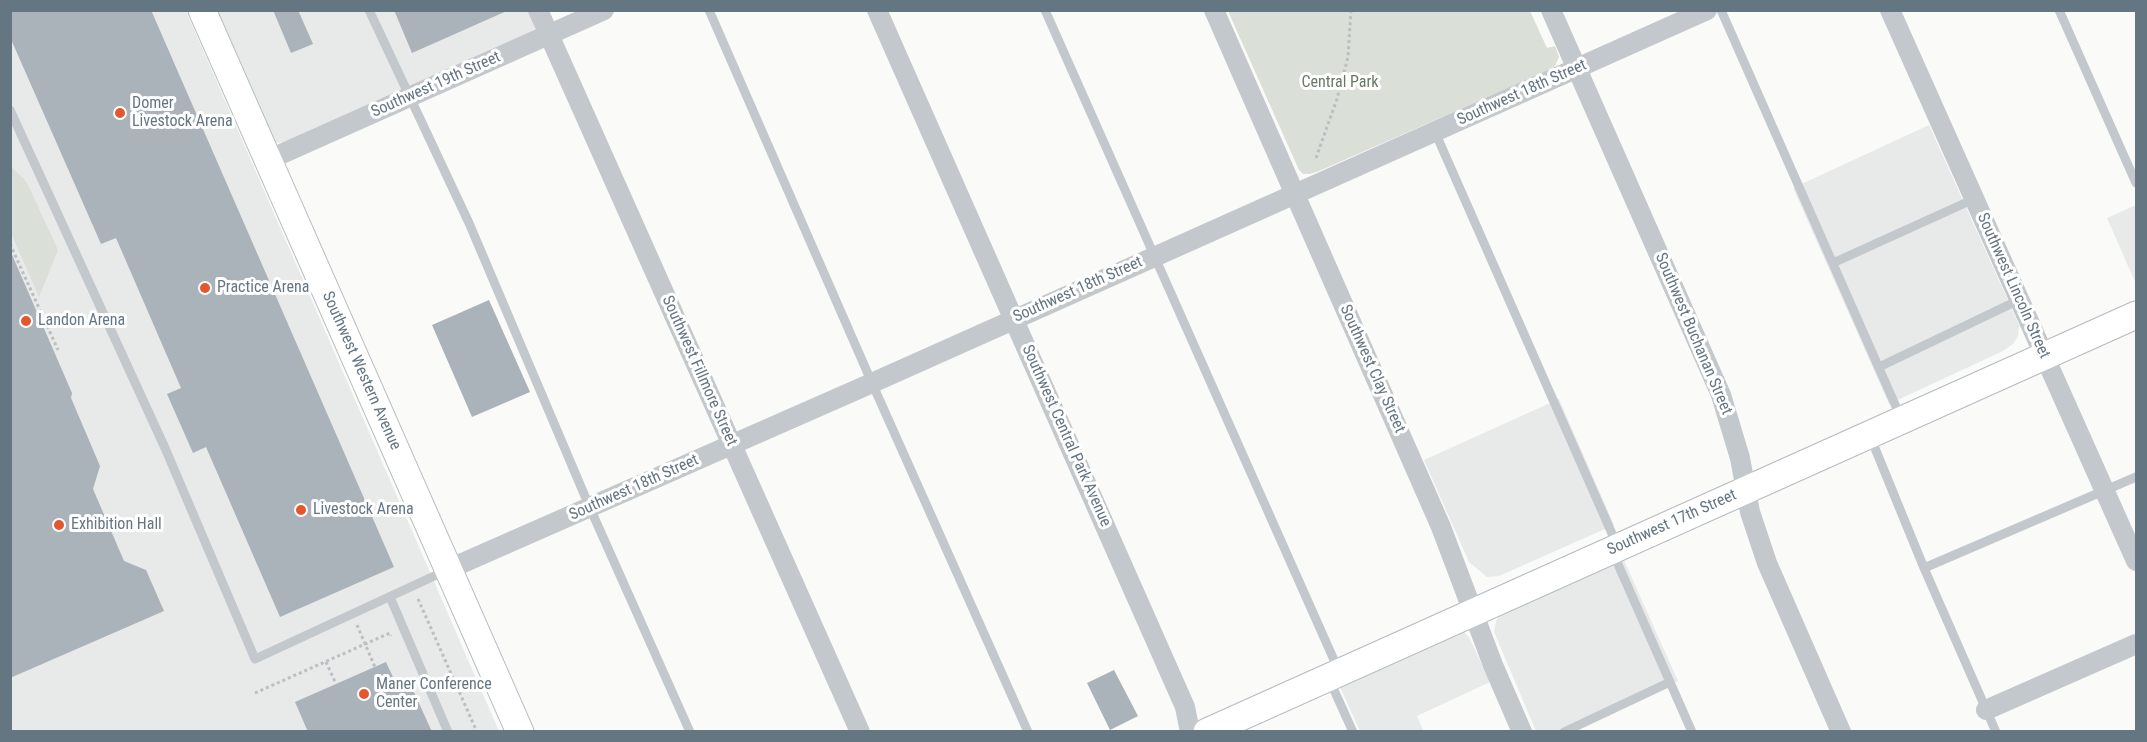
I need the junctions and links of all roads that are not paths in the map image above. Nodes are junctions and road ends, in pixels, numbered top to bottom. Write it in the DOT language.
graph roads {
  1 [pos="202,10"];
  2 [pos="369,10"];
  3 [pos="538,10"];
  4 [pos="604,10"];
  5 [pos="709,10"];
  6 [pos="877,10"];
  7 [pos="1045,10"];
  8 [pos="1214,10"];
  9 [pos="1551,10"];
  10 [pos="1707,10"];
  11 [pos="1721,10"];
  12 [pos="1890,10"];
  13 [pos="2059,10"];
  14 [pos="549,35"];
  15 [pos="1577,69"];
  16 [pos="409,97"];
  17 [pos="10,110"];
  18 [pos="1436,132"];
  19 [pos="268,160"];
  20 [pos="2136,183"];
  21 [pos="1295,194"];
  22 [pos="1974,199"];
  23 [pos="1155,256"];
  24 [pos="1833,263"];
  25 [pos="2019,300"];
  26 [pos="2136,315"];
  27 [pos="1014,319"];
  28 [pos="2045,356"];
  29 [pos="1879,367"];
  30 [pos="872,383"];
  31 [pos="1902,420"];
  32 [pos="1869,435"];
  33 [pos="732,445"];
  34 [pos="2136,477"];
  35 [pos="1747,490"];
  36 [pos="2105,491"];
  37 [pos="590,508"];
  38 [pos="1615,549"];
  39 [pos="2136,561"];
  40 [pos="1924,568"];
  41 [pos="449,569"];
  42 [pos="390,597"];
  43 [pos="1474,612"];
  44 [pos="2136,644"];
  45 [pos="1334,675"];
  46 [pos="1670,681"];
  47 [pos="1986,710"];
  48 [pos="448,732"];
  49 [pos="520,732"];
  50 [pos="690,732"];
  51 [pos="860,732"];
  52 [pos="1028,732"];
  53 [pos="1190,732"];
  54 [pos="1207,732"];
  55 [pos="1353,732"];
  56 [pos="1522,732"];
  57 [pos="1564,732"];
  58 [pos="1692,732"];
  59 [pos="1841,732"];
  60 [pos="1996,732"];
  1 -- 19 [label="main road, Southwest Western Avenue"];
  2 -- 16 [label="lane"];
  3 -- 14 [label="street, Southwest Fillmore Street"];
  4 -- 14 [label="street, Southwest 19th Street"];
  5 -- 30 [label="lane"];
  6 -- 27 [label="street, Southwest Central Park Avenue"];
  7 -- 23 [label="lane"];
  8 -- 21 [label="street, Southwest Clay Street"];
  9 -- 15 [label="street, Southwest Buchanan Street"];
  10 -- 15 [label="street, Southwest 18th Street"];
  11 -- 24 [label="lane"];
  12 -- 22 [label="street, Southwest Lincoln Street"];
  13 -- 20 [label="lane"];
  14 -- 16 [label="street, Southwest 19th Street"];
  14 -- 33 [label="street, Southwest Fillmore Street"];
  15 -- 18 [label="street, Southwest 18th Street"];
  15 -- 35 [label="street, Southwest Buchanan Street"];
  16 -- 19 [label="street, Southwest 19th Street"];
  16 -- 37 [label="lane"];
  17 -- 42 [label="lane"];
  18 -- 21 [label="street, Southwest 18th Street"];
  18 -- 38 [label="lane"];
  19 -- 41 [label="main road, Southwest Western Avenue"];
  21 -- 23 [label="street, Southwest 18th Street"];
  21 -- 43 [label="street, Southwest Clay Street"];
  22 -- 24 [label="lane"];
  22 -- 25 [label="street, Southwest Lincoln Street"];
  23 -- 27 [label="street, Southwest 18th Street"];
  23 -- 45 [label="lane"];
  24 -- 29 [label="lane"];
  25 -- 28 [label="street, Southwest Lincoln Street"];
  25 -- 29 [label="lane"];
  26 -- 28 [label="main road, Southwest 17th Street"];
  27 -- 30 [label="street, Southwest 18th Street"];
  27 -- 53 [label="street, Southwest Central Park Avenue"];
  28 -- 31 [label="main road, Southwest 17th Street"];
  28 -- 36 [label="street, Southwest Lincoln Street"];
  29 -- 31 [label="lane"];
  30 -- 33 [label="street, Southwest 18th Street"];
  30 -- 52 [label="lane"];
  31 -- 32 [label="main road, Southwest 17th Street"];
  32 -- 35 [label="main road, Southwest 17th Street"];
  32 -- 40 [label="lane"];
  33 -- 37 [label="street, Southwest 18th Street"];
  33 -- 51 [label="street, Southwest Fillmore Street"];
  34 -- 36 [label="lane"];
  35 -- 38 [label="main road, Southwest 17th Street"];
  35 -- 59 [label="street, Southwest Buchanan Street"];
  36 -- 39 [label="street, Southwest Lincoln Street"];
  36 -- 40 [label="lane"];
  37 -- 41 [label="street, Southwest 18th Street"];
  37 -- 50 [label="lane"];
  38 -- 43 [label="main road, Southwest 17th Street"];
  38 -- 46 [label="lane"];
  40 -- 47 [label="lane"];
  41 -- 42 [label="lane"];
  41 -- 49 [label="main road, Southwest Western Avenue"];
  42 -- 48 [label="lane"];
  43 -- 45 [label="main road, Southwest 17th Street"];
  43 -- 56 [label="street, Southwest Clay Street"];
  44 -- 47 [label="street"];
  45 -- 54 [label="main road, Southwest 17th Street"];
  45 -- 55 [label="lane"];
  46 -- 57 [label="lane"];
  46 -- 58 [label="lane"];
  47 -- 60 [label="lane"];
}
